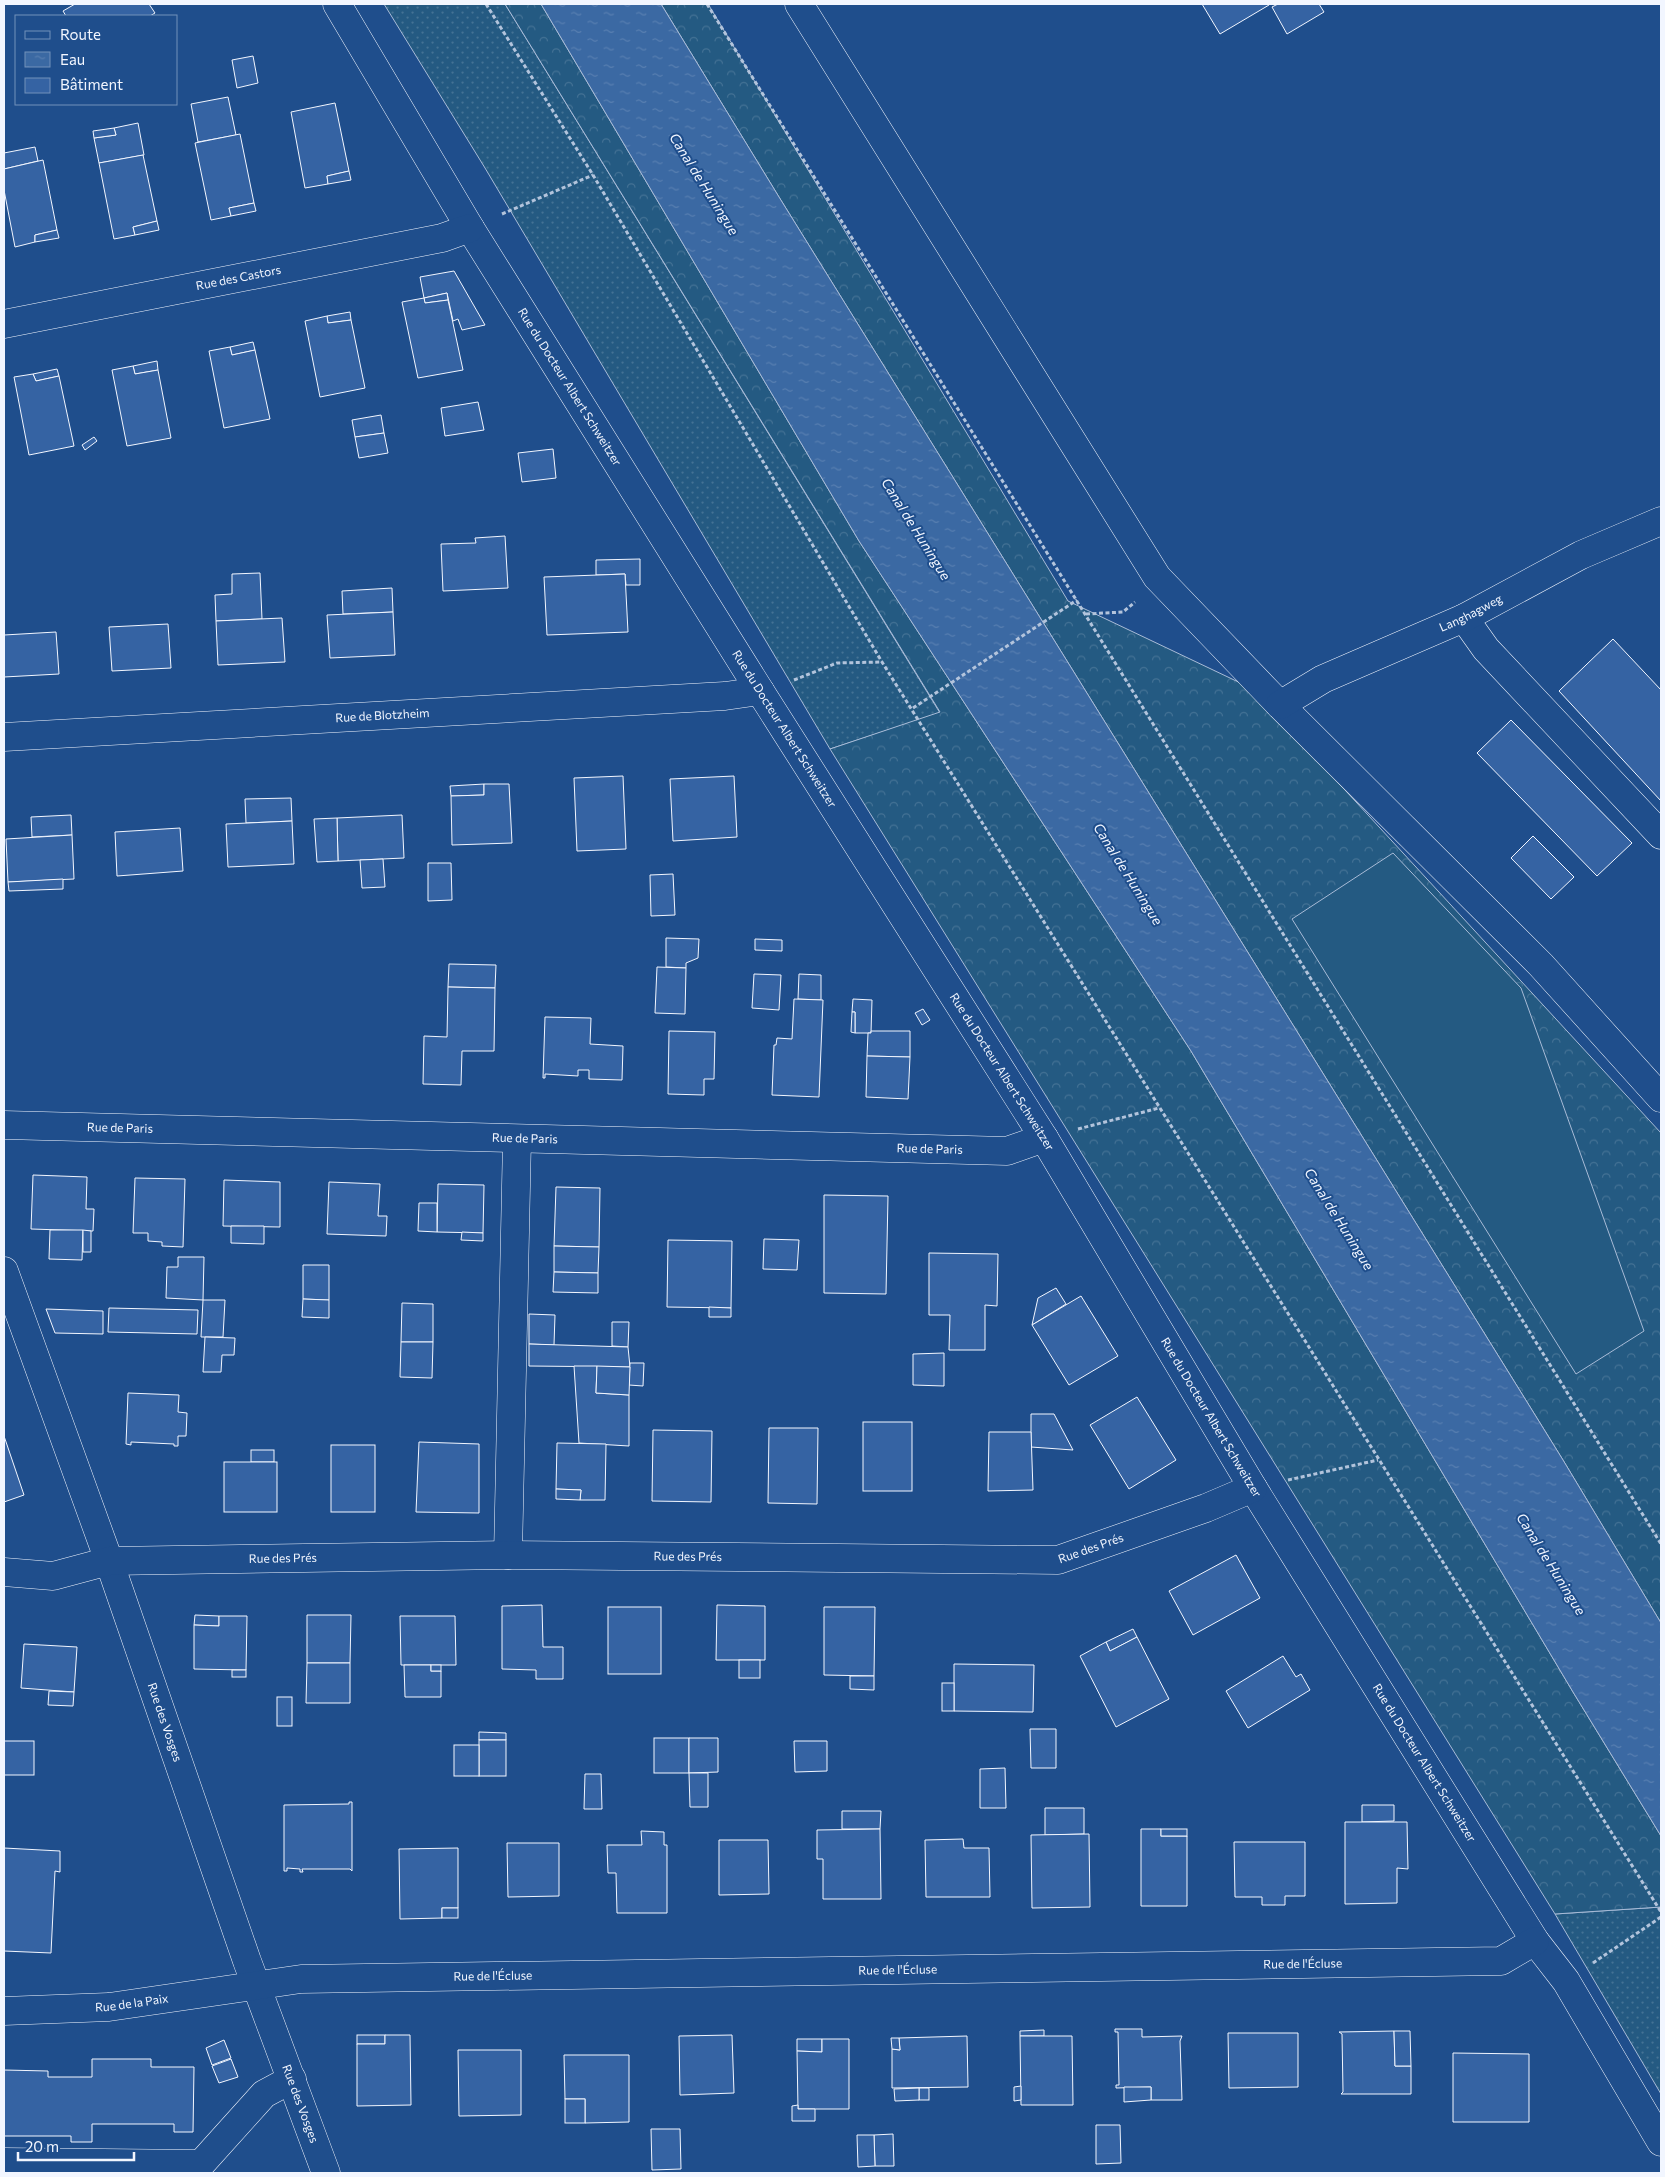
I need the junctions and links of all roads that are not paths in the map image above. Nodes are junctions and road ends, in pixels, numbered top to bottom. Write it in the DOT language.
graph roads {
  1 [pos="338,4"];
  2 [pos="799,4"];
  3 [pos="470,228"];
  4 [pos="4,324"];
  5 [pos="1661,521"];
  6 [pos="1464,618"];
  7 [pos="760,691"];
  8 [pos="1280,705"];
  9 [pos="4,737"];
  10 [pos="1661,835"];
  11 [pos="1661,1098"];
  12 [pos="4,1125"];
  13 [pos="1044,1138"];
  14 [pos="517,1140"];
  15 [pos="4,1271"];
  16 [pos="1254,1488"];
  17 [pos="508,1555"];
  18 [pos="109,1561"];
  19 [pos="4,1572"];
  20 [pos="1535,1941"];
  21 [pos="256,1984"];
  22 [pos="4,2011"];
  23 [pos="292,2078"];
  24 [pos="1661,2142"];
  25 [pos="4,2162"];
  26 [pos="326,2173"];
  1 -- 3 [label="street, Rue du Docteur Albert Schweitzer"];
  2 -- 8 [label="street"];
  3 -- 4 [label="street, Rue des Castors"];
  3 -- 7 [label="street, Rue du Docteur Albert Schweitzer"];
  5 -- 6 [label="street, Langhagweg"];
  6 -- 8 [label="street, Langhagweg"];
  6 -- 10 [label="street"];
  7 -- 9 [label="street, Rue de Blotzheim"];
  7 -- 13 [label="street, Rue du Docteur Albert Schweitzer"];
  8 -- 11 [label="street"];
  12 -- 14 [label="street, Rue de Paris"];
  13 -- 14 [label="street, Rue de Paris"];
  13 -- 16 [label="street, Rue du Docteur Albert Schweitzer"];
  14 -- 17 [label="street"];
  15 -- 18 [label="street, Rue des Vosges"];
  16 -- 17 [label="street, Rue des Prés"];
  16 -- 20 [label="street, Rue du Docteur Albert Schweitzer"];
  17 -- 18 [label="street, Rue des Prés"];
  18 -- 19 [label="street, Rue des Prés"];
  18 -- 21 [label="street, Rue des Vosges"];
  20 -- 21 [label="street, Rue de l'Écluse"];
  20 -- 24 [label="street, Rue du Docteur Albert Schweitzer"];
  21 -- 22 [label="street, Rue de la Paix"];
  21 -- 23 [label="street, Rue des Vosges"];
  23 -- 25 [label="street"];
  23 -- 26 [label="street, Rue des Vosges"];
}
